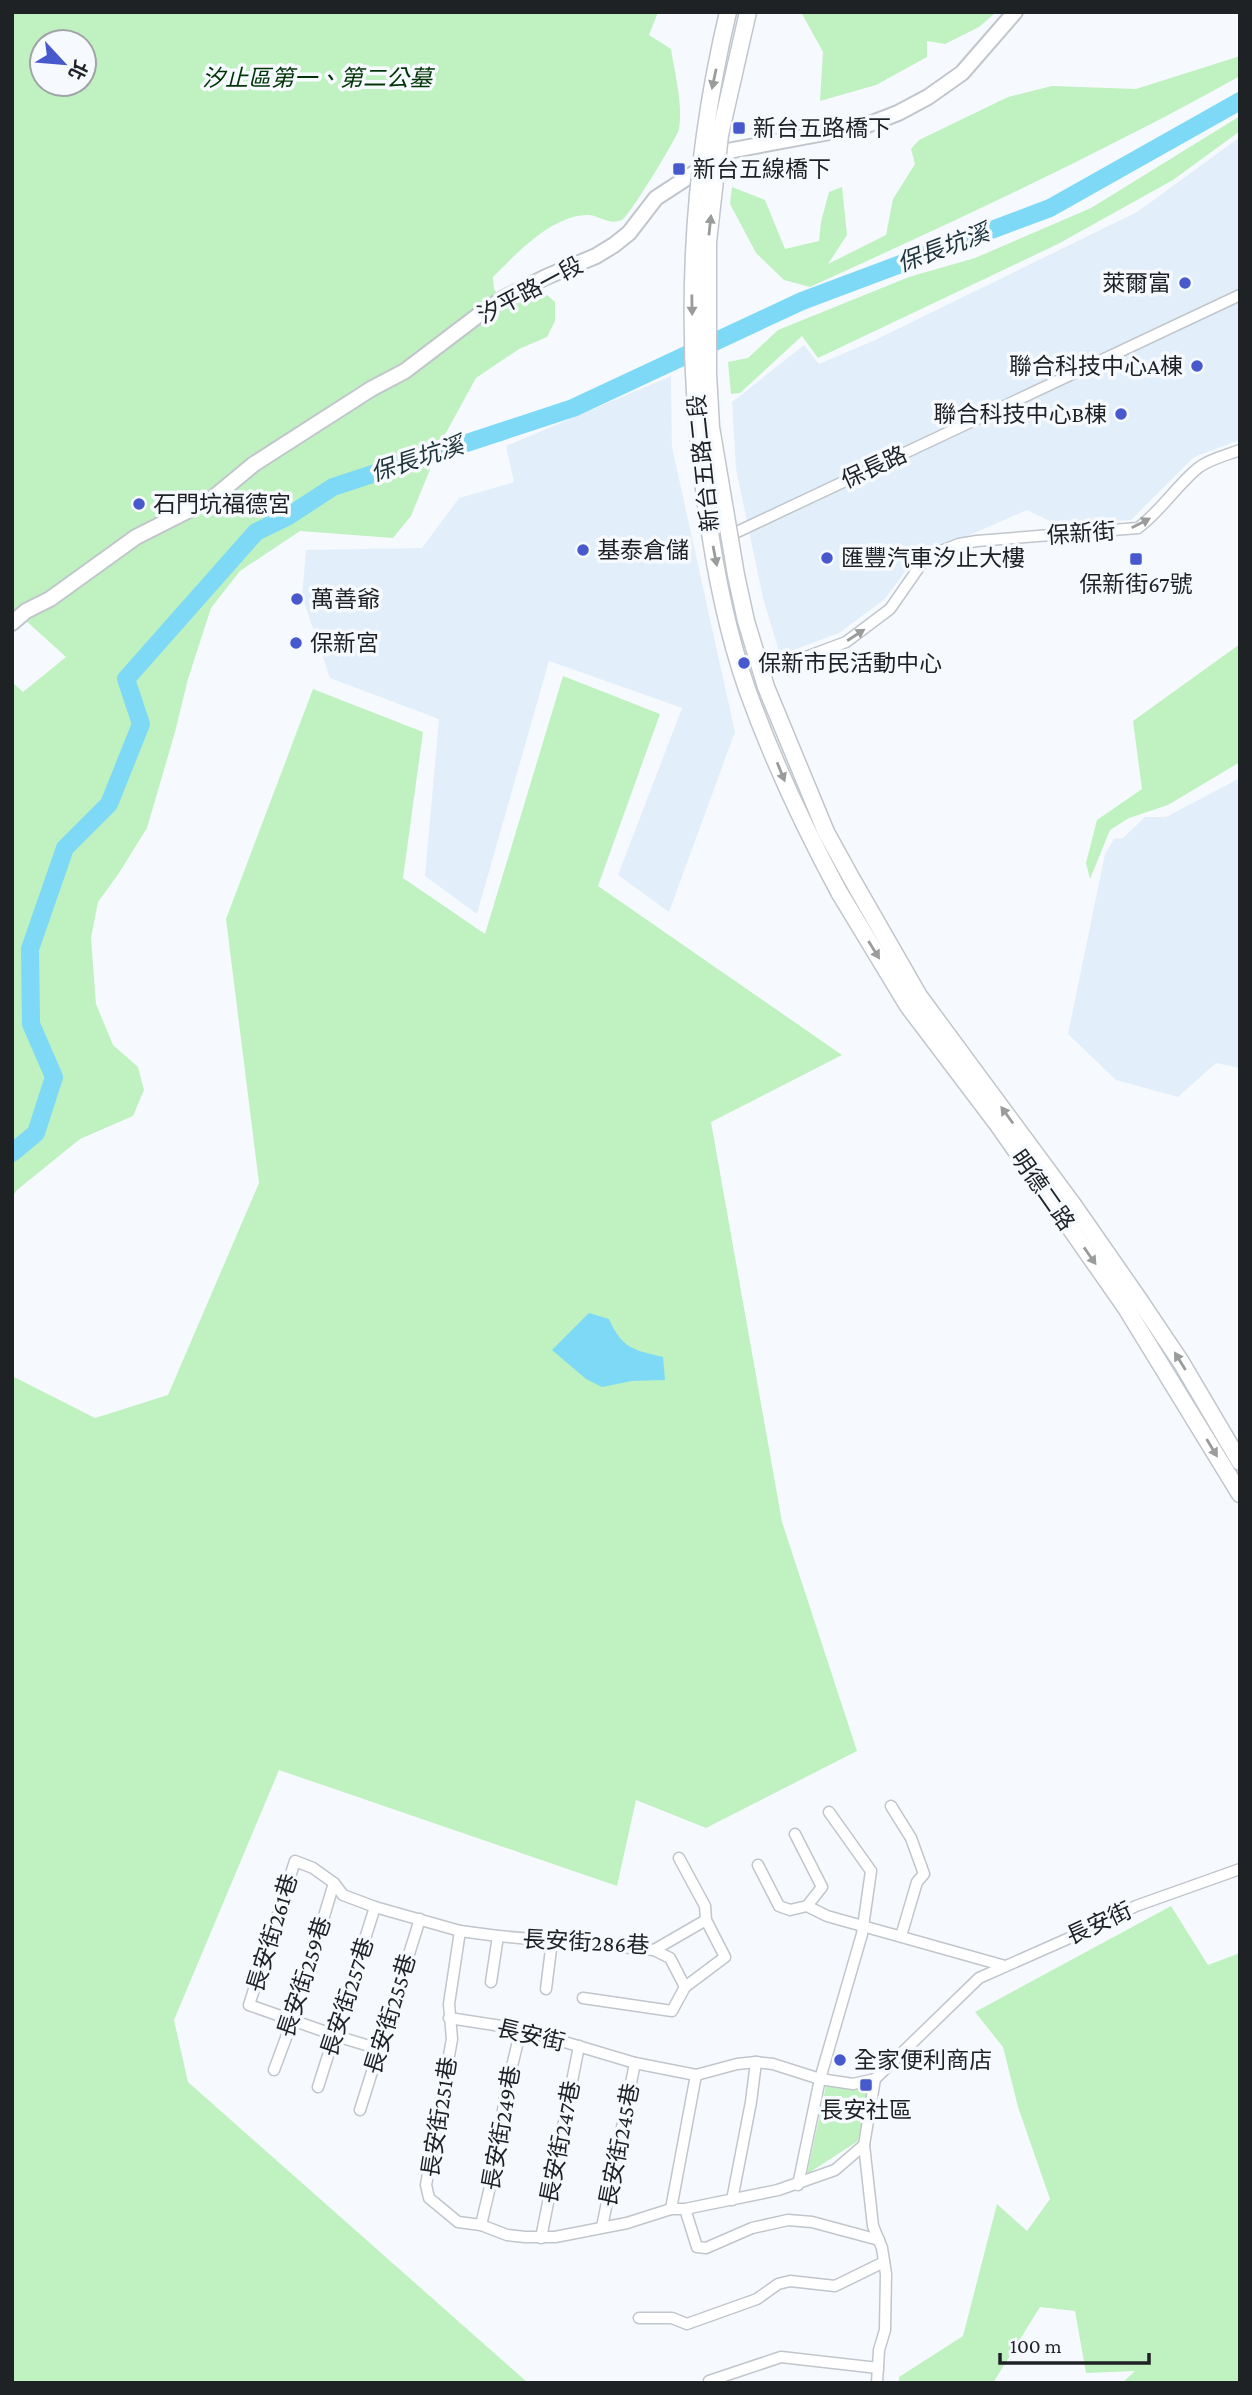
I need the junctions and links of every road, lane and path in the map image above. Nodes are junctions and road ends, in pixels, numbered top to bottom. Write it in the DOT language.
graph roads {
  1 [pos="728,12"];
  2 [pos="748,12"];
  3 [pos="1015,12"];
  4 [pos="1240,295"];
  5 [pos="1240,450"];
  6 [pos="737,531"];
  7 [pos="12,623"];
  8 [pos="771,670"];
  9 [pos="853,881"];
  10 [pos="839,892"];
  11 [pos="1240,1462"];
  12 [pos="1240,1494"];
  13 [pos="891,1806"];
  14 [pos="829,1812"];
  15 [pos="795,1834"];
  16 [pos="679,1858"];
  17 [pos="758,1865"];
  18 [pos="1240,1869"];
  19 [pos="334,1883"];
  20 [pos="807,1906"];
  21 [pos="375,1907"];
  22 [pos="420,1919"];
  23 [pos="706,1920"];
  24 [pos="863,1926"];
  25 [pos="460,1931"];
  26 [pos="498,1936"];
  27 [pos="901,1936"];
  28 [pos="552,1941"];
  29 [pos="654,1950"];
  30 [pos="1005,1966"];
  31 [pos="491,1982"];
  32 [pos="685,1987"];
  33 [pos="546,1989"];
  34 [pos="583,1998"];
  35 [pos="449,2018"];
  36 [pos="293,2019"];
  37 [pos="521,2029"];
  38 [pos="334,2035"];
  39 [pos="579,2046"];
  40 [pos="379,2049"];
  41 [pos="756,2062"];
  42 [pos="635,2063"];
  43 [pos="274,2070"];
  44 [pos="696,2075"];
  45 [pos="820,2078"];
  46 [pos="875,2079"];
  47 [pos="318,2087"];
  48 [pos="360,2110"];
  49 [pos="864,2145"];
  50 [pos="798,2185"];
  51 [pos="732,2200"];
  52 [pos="671,2209"];
  53 [pos="685,2209"];
  54 [pos="481,2225"];
  55 [pos="602,2227"];
  56 [pos="541,2238"];
  57 [pos="879,2240"];
  58 [pos="884,2262"];
  59 [pos="639,2318"];
  60 [pos="878,2368"];
  61 [pos="709,2381"];
  62 [pos="877,2383"];
  1 -- 10 [label="main road, 新台五路二段, one-way, bridge"];
  9 -- 2 [label="main road, 新台五路二段, one-way, bridge"];
  3 -- 7 [label="street, 汐平路一段"];
  4 -- 6 [label="street, 保長路"];
  8 -- 5 [label="street, 保新街, one-way"];
  11 -- 9 [label="main road, 明德二路, one-way"];
  10 -- 12 [label="main road, 明德二路, one-way"];
  13 -- 27 [label="street"];
  14 -- 24 [label="street"];
  15 -- 20 [label="street"];
  16 -- 23 [label="street"];
  17 -- 20 [label="street"];
  18 -- 30 [label="street, 長安街"];
  19 -- 21 [label="street"];
  19 -- 36 [label="street, 長安街259巷"];
  19 -- 36 [label="street, 長安街261巷"];
  20 -- 24 [label="street"];
  21 -- 22 [label="street"];
  21 -- 38 [label="street, 長安街257巷"];
  22 -- 25 [label="street"];
  22 -- 40 [label="street, 長安街255巷"];
  23 -- 29 [label="street, 長安街286巷"];
  23 -- 32 [label="street"];
  24 -- 27 [label="street"];
  24 -- 45 [label="street"];
  25 -- 26 [label="street, 長安街286巷"];
  25 -- 35 [label="street"];
  26 -- 28 [label="street, 長安街286巷"];
  26 -- 31 [label="street"];
  27 -- 30 [label="street"];
  28 -- 29 [label="street, 長安街286巷"];
  28 -- 33 [label="street"];
  29 -- 32 [label="street"];
  30 -- 46 [label="street, 長安街"];
  32 -- 34 [label="street"];
  35 -- 37 [label="street, 長安街"];
  35 -- 54 [label="street, 長安街251巷"];
  36 -- 38 [label="street"];
  36 -- 43 [label="street, 長安街259巷"];
  37 -- 39 [label="street, 長安街"];
  37 -- 54 [label="street, 長安街249巷"];
  38 -- 40 [label="street"];
  38 -- 47 [label="street, 長安街257巷"];
  39 -- 42 [label="street, 長安街"];
  39 -- 56 [label="street, 長安街247巷"];
  40 -- 48 [label="street, 長安街255巷"];
  41 -- 44 [label="street, 長安街"];
  41 -- 45 [label="street, 長安街"];
  41 -- 51 [label="street"];
  42 -- 44 [label="street, 長安街"];
  42 -- 55 [label="street, 長安街245巷"];
  44 -- 52 [label="street"];
  45 -- 46 [label="street, 長安街"];
  45 -- 50 [label="street"];
  46 -- 49 [label="street"];
  49 -- 50 [label="street"];
  49 -- 57 [label="street"];
  50 -- 51 [label="street"];
  51 -- 53 [label="street"];
  52 -- 53 [label="street"];
  52 -- 55 [label="street"];
  53 -- 57 [label="street"];
  54 -- 56 [label="street"];
  55 -- 56 [label="street"];
  57 -- 58 [label="street"];
  58 -- 59 [label="street"];
  58 -- 60 [label="street"];
  60 -- 61 [label="street"];
  60 -- 62 [label="street"];
}
